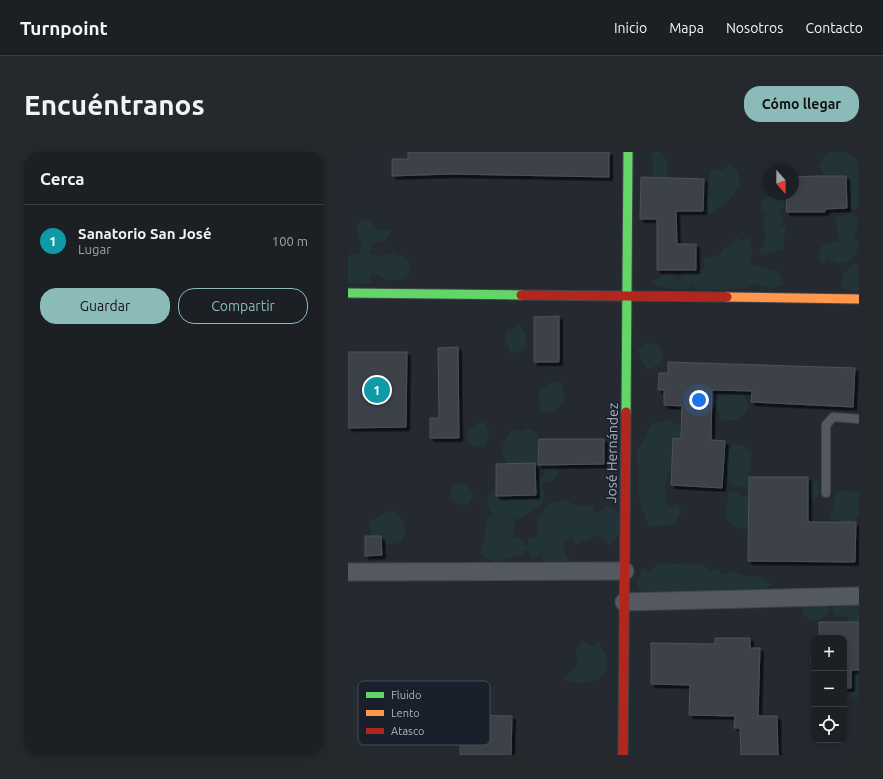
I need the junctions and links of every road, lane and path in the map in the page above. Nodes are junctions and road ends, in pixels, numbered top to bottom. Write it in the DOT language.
graph roads {
  1 [pos="628,152"];
  2 [pos="348,293"];
  3 [pos="627,296"];
  4 [pos="859,299"];
  5 [pos="859,419"];
  6 [pos="826,493"];
  7 [pos="624,571"];
  8 [pos="348,572"];
  9 [pos="859,596"];
  10 [pos="624,602"];
  11 [pos="623,755"];
  1 -- 3 [label="street, José Hernández"];
  2 -- 3 [label="street"];
  3 -- 4 [label="street"];
  3 -- 7 [label="street, José Hernández"];
  5 -- 6 [label="lane"];
  7 -- 8 [label="street"];
  7 -- 10 [label="street, José Hernández"];
  9 -- 10 [label="street"];
  10 -- 11 [label="street, José Hernández"];
}
